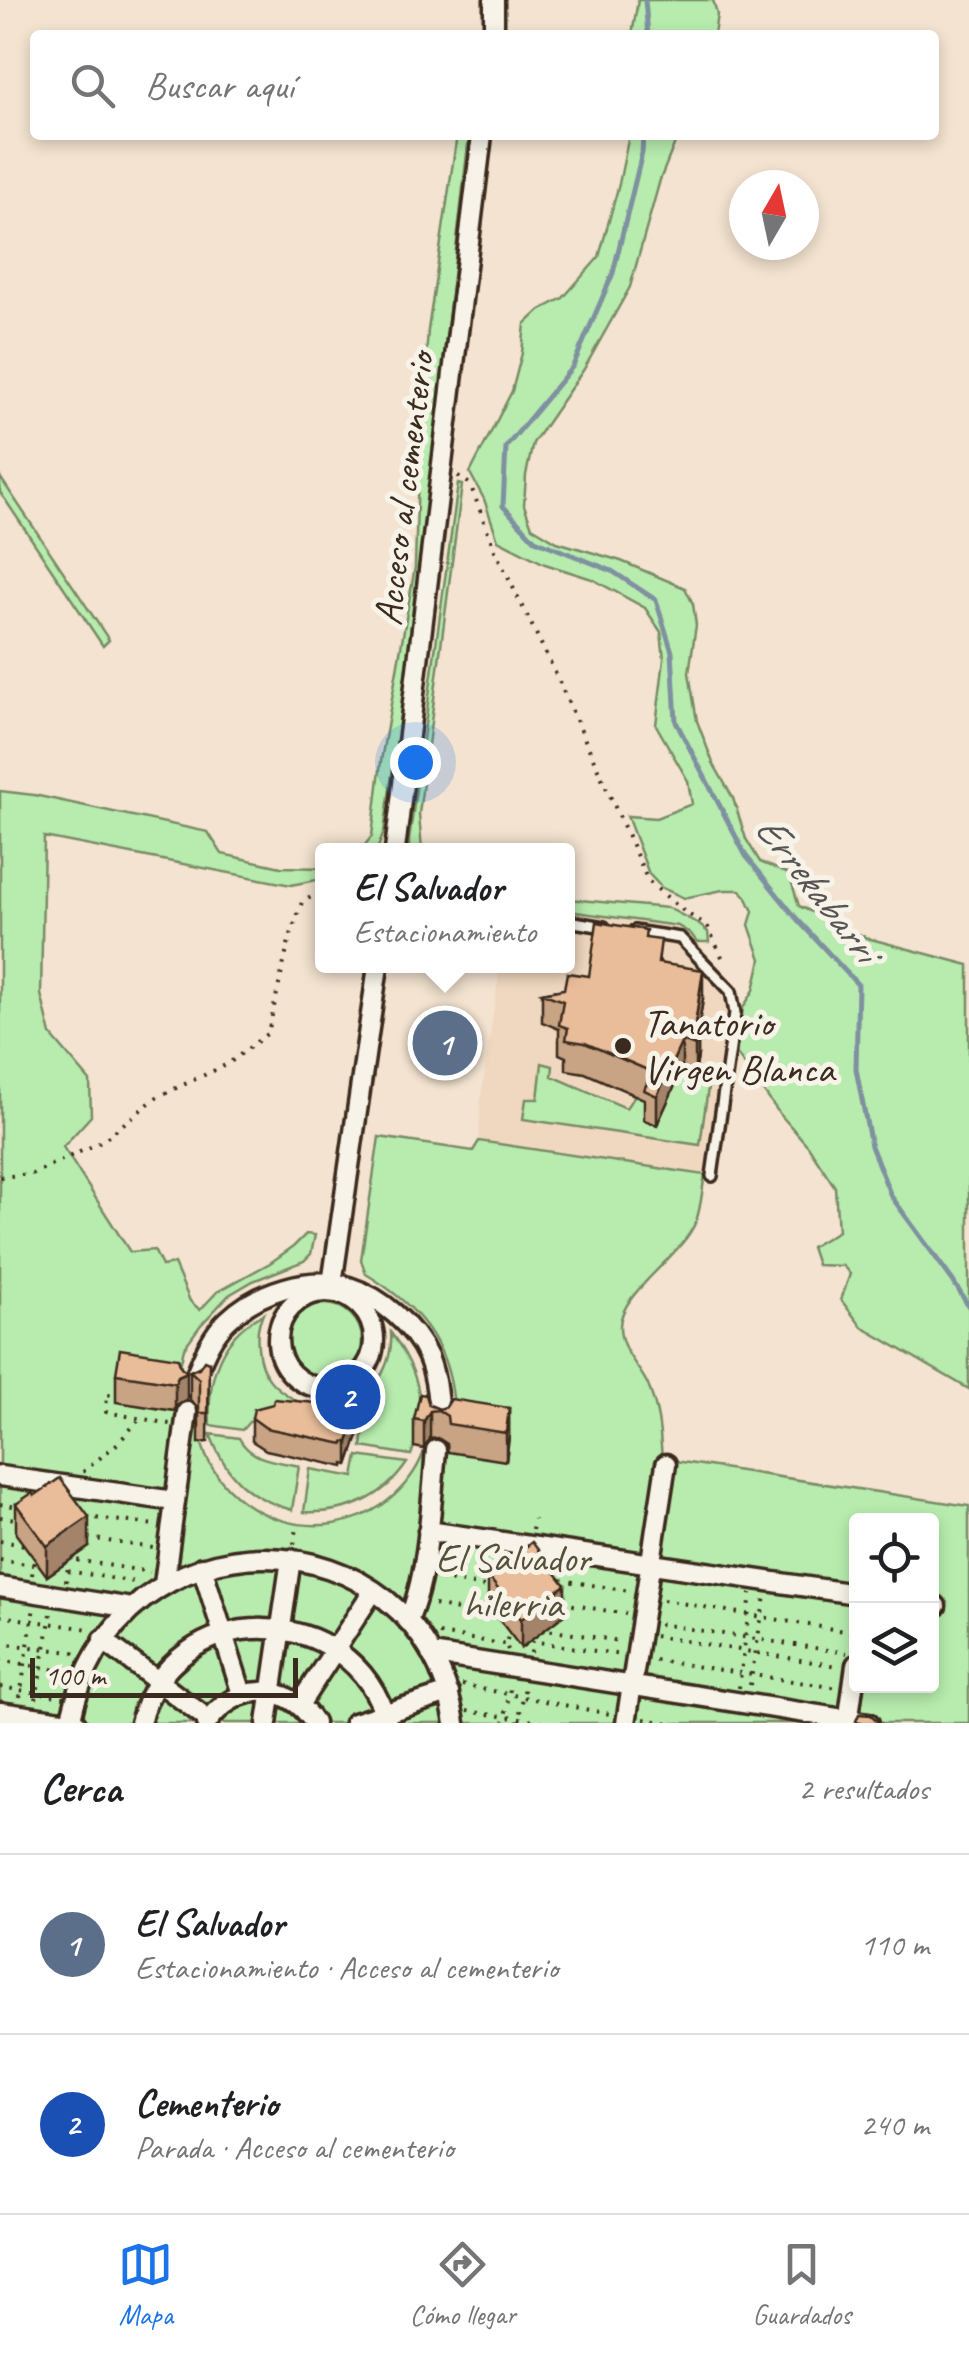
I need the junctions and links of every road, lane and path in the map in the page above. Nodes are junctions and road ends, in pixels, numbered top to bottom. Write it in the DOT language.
graph roads {
  1 [pos="494,0"];
  2 [pos="494,30"];
  3 [pos="481,140"];
  4 [pos="442,464"];
  5 [pos="396,843"];
  6 [pos="315,895"];
  7 [pos="575,922"];
  8 [pos="712,972"];
  9 [pos="377,973"];
  10 [pos="712,1176"];
  11 [pos="0,1177"];
  12 [pos="332,1288"];
  13 [pos="191,1388"];
  14 [pos="120,1396"];
  15 [pos="140,1419"];
  16 [pos="186,1419"];
  17 [pos="439,1425"];
  18 [pos="436,1450"];
  19 [pos="666,1464"];
  20 [pos="0,1476"];
  21 [pos="71,1486"];
  22 [pos="174,1501"];
  23 [pos="0,1504"];
  24 [pos="32,1509"];
  25 [pos="0,1517"];
  26 [pos="534,1519"];
  27 [pos="31,1521"];
  28 [pos="171,1527"];
  29 [pos="428,1531"];
  30 [pos="72,1536"];
  31 [pos="531,1539"];
  32 [pos="0,1542"];
  33 [pos="168,1550"];
  34 [pos="554,1550"];
  35 [pos="291,1559"];
  36 [pos="0,1560"];
  37 [pos="650,1564"];
  38 [pos="33,1565"];
  39 [pos="202,1567"];
  40 [pos="422,1569"];
  41 [pos="68,1571"];
  42 [pos="508,1575"];
  43 [pos="760,1580"];
  44 [pos="163,1582"];
  45 [pos="0,1586"];
  46 [pos="489,1588"];
  47 [pos="373,1591"];
  48 [pos="646,1593"];
  49 [pos="849,1593"];
  50 [pos="46,1594"];
  51 [pos="548,1601"];
  52 [pos="416,1602"];
  53 [pos="132,1608"];
  54 [pos="748,1614"];
  55 [pos="0,1616"];
  56 [pos="762,1617"];
  57 [pos="32,1621"];
  58 [pos="49,1623"];
  59 [pos="411,1626"];
  60 [pos="281,1628"];
  61 [pos="849,1632"];
  62 [pos="223,1634"];
  63 [pos="744,1637"];
  64 [pos="639,1638"];
  65 [pos="758,1639"];
  66 [pos="532,1641"];
  67 [pos="102,1642"];
  68 [pos="0,1643"];
  69 [pos="506,1644"];
  70 [pos="27,1647"];
  71 [pos="335,1649"];
  72 [pos="45,1650"];
  73 [pos="742,1650"];
  74 [pos="756,1653"];
  75 [pos="849,1653"];
  76 [pos="431,1654"];
  77 [pos="0,1660"];
  78 [pos="25,1664"];
  79 [pos="42,1666"];
  80 [pos="849,1666"];
  81 [pos="521,1668"];
  82 [pos="740,1673"];
  83 [pos="84,1675"];
  84 [pos="752,1675"];
  85 [pos="159,1681"];
  86 [pos="632,1686"];
  87 [pos="0,1687"];
  88 [pos="849,1690"];
  89 [pos="20,1691"];
  90 [pos="272,1692"];
  91 [pos="37,1693"];
  92 [pos="852,1693"];
  93 [pos="242,1694"];
  94 [pos="509,1696"];
  95 [pos="523,1698"];
  96 [pos="75,1699"];
  97 [pos="450,1701"];
  98 [pos="742,1703"];
  99 [pos="299,1705"];
  100 [pos="17,1714"];
  101 [pos="386,1718"];
  102 [pos="505,1720"];
  103 [pos="626,1720"];
  104 [pos="208,1721"];
  105 [pos="519,1721"];
  106 [pos="848,1722"];
  107 [pos="72,1723"];
  108 [pos="140,1723"];
  109 [pos="267,1723"];
  110 [pos="314,1723"];
  111 [pos="354,1723"];
  112 [pos="547,1723"];
  113 [pos="669,1723"];
  114 [pos="869,1723"];
  1 -- 2 [label="street"];
  3 -- 4 [label="street, Acceso al cementerio"];
  4 -- 5 [label="street, Acceso al cementerio"];
  4 -- 8 [label="path"];
  6 -- 11 [label="path"];
  7 -- 8 [label="lane"];
  8 -- 10 [label="lane"];
  9 -- 12 [label="street"];
  12 -- 12 [label="street"];
  12 -- 13 [label="street"];
  12 -- 17 [label="street"];
  14 -- 15 [label="path"];
  15 -- 16 [label="path"];
  15 -- 21 [label="path"];
  16 -- 22 [label="street"];
  18 -- 29 [label="street"];
  19 -- 37 [label="street"];
  20 -- 21 [label="street"];
  21 -- 22 [label="street"];
  21 -- 28 [label="path"];
  22 -- 28 [label="street"];
  23 -- 24 [label="path"];
  25 -- 27 [label="path"];
  26 -- 31 [label="path"];
  28 -- 33 [label="street"];
  29 -- 34 [label="street"];
  29 -- 40 [label="street"];
  30 -- 33 [label="path"];
  32 -- 38 [label="path"];
  33 -- 44 [label="street"];
  34 -- 37 [label="street"];
  34 -- 48 [label="path"];
  35 -- 39 [label="street"];
  35 -- 47 [label="street"];
  35 -- 60 [label="street"];
  36 -- 38 [label="path"];
  37 -- 43 [label="street"];
  37 -- 48 [label="street"];
  38 -- 50 [label="path"];
  39 -- 44 [label="street"];
  39 -- 62 [label="street"];
  40 -- 42 [label="path"];
  40 -- 46 [label="path"];
  40 -- 52 [label="street"];
  41 -- 44 [label="path"];
  41 -- 44 [label="path"];
  41 -- 50 [label="path"];
  43 -- 49 [label="street"];
  43 -- 54 [label="path"];
  43 -- 56 [label="path"];
  44 -- 53 [label="street"];
  45 -- 50 [label="street"];
  47 -- 59 [label="street"];
  47 -- 71 [label="street"];
  48 -- 54 [label="path"];
  48 -- 64 [label="street"];
  50 -- 53 [label="street"];
  50 -- 57 [label="path"];
  50 -- 58 [label="path"];
  51 -- 64 [label="path"];
  52 -- 59 [label="street"];
  52 -- 69 [label="path"];
  53 -- 67 [label="street"];
  54 -- 56 [label="path"];
  54 -- 63 [label="path"];
  55 -- 57 [label="path"];
  56 -- 61 [label="path"];
  56 -- 65 [label="path"];
  57 -- 58 [label="path"];
  57 -- 70 [label="path"];
  58 -- 67 [label="path"];
  58 -- 72 [label="path"];
  59 -- 69 [label="path"];
  59 -- 76 [label="street"];
  60 -- 62 [label="street"];
  60 -- 71 [label="street"];
  60 -- 90 [label="street"];
  62 -- 85 [label="street"];
  62 -- 93 [label="street"];
  63 -- 64 [label="path"];
  63 -- 65 [label="path"];
  63 -- 73 [label="path"];
  64 -- 66 [label="path"];
  64 -- 66 [label="path"];
  64 -- 73 [label="path"];
  64 -- 82 [label="path"];
  64 -- 86 [label="street"];
  65 -- 74 [label="path"];
  65 -- 75 [label="path"];
  66 -- 81 [label="path"];
  67 -- 72 [label="path"];
  67 -- 83 [label="street"];
  67 -- 85 [label="street"];
  68 -- 70 [label="path"];
  69 -- 81 [label="path"];
  70 -- 72 [label="path"];
  70 -- 78 [label="path"];
  71 -- 99 [label="street"];
  71 -- 101 [label="street"];
  72 -- 79 [label="path"];
  73 -- 74 [label="path"];
  73 -- 82 [label="path"];
  74 -- 80 [label="path"];
  74 -- 84 [label="path"];
  76 -- 81 [label="street"];
  76 -- 97 [label="street"];
  77 -- 78 [label="path"];
  78 -- 79 [label="path"];
  78 -- 89 [label="path"];
  79 -- 83 [label="path"];
  79 -- 91 [label="path"];
  81 -- 86 [label="street"];
  81 -- 94 [label="path"];
  81 -- 95 [label="path"];
  82 -- 84 [label="path"];
  82 -- 98 [label="path"];
  83 -- 96 [label="street"];
  84 -- 88 [label="path"];
  84 -- 98 [label="path"];
  85 -- 104 [label="street"];
  85 -- 108 [label="street"];
  86 -- 98 [label="street"];
  86 -- 103 [label="street"];
  87 -- 89 [label="path"];
  89 -- 91 [label="path"];
  89 -- 100 [label="path"];
  90 -- 93 [label="street"];
  90 -- 99 [label="street"];
  90 -- 109 [label="street"];
  91 -- 96 [label="path"];
  91 -- 100 [label="path"];
  92 -- 106 [label="street"];
  93 -- 104 [label="street"];
  94 -- 95 [label="path"];
  94 -- 97 [label="path"];
  94 -- 102 [label="path"];
  95 -- 103 [label="path"];
  95 -- 105 [label="path"];
  96 -- 107 [label="street"];
  97 -- 101 [label="street"];
  97 -- 102 [label="path"];
  98 -- 106 [label="street"];
  99 -- 110 [label="street"];
  100 -- 107 [label="street"];
  101 -- 111 [label="street"];
  102 -- 105 [label="path"];
  103 -- 113 [label="path"];
  105 -- 112 [label="path"];
  106 -- 114 [label="street"];
}
